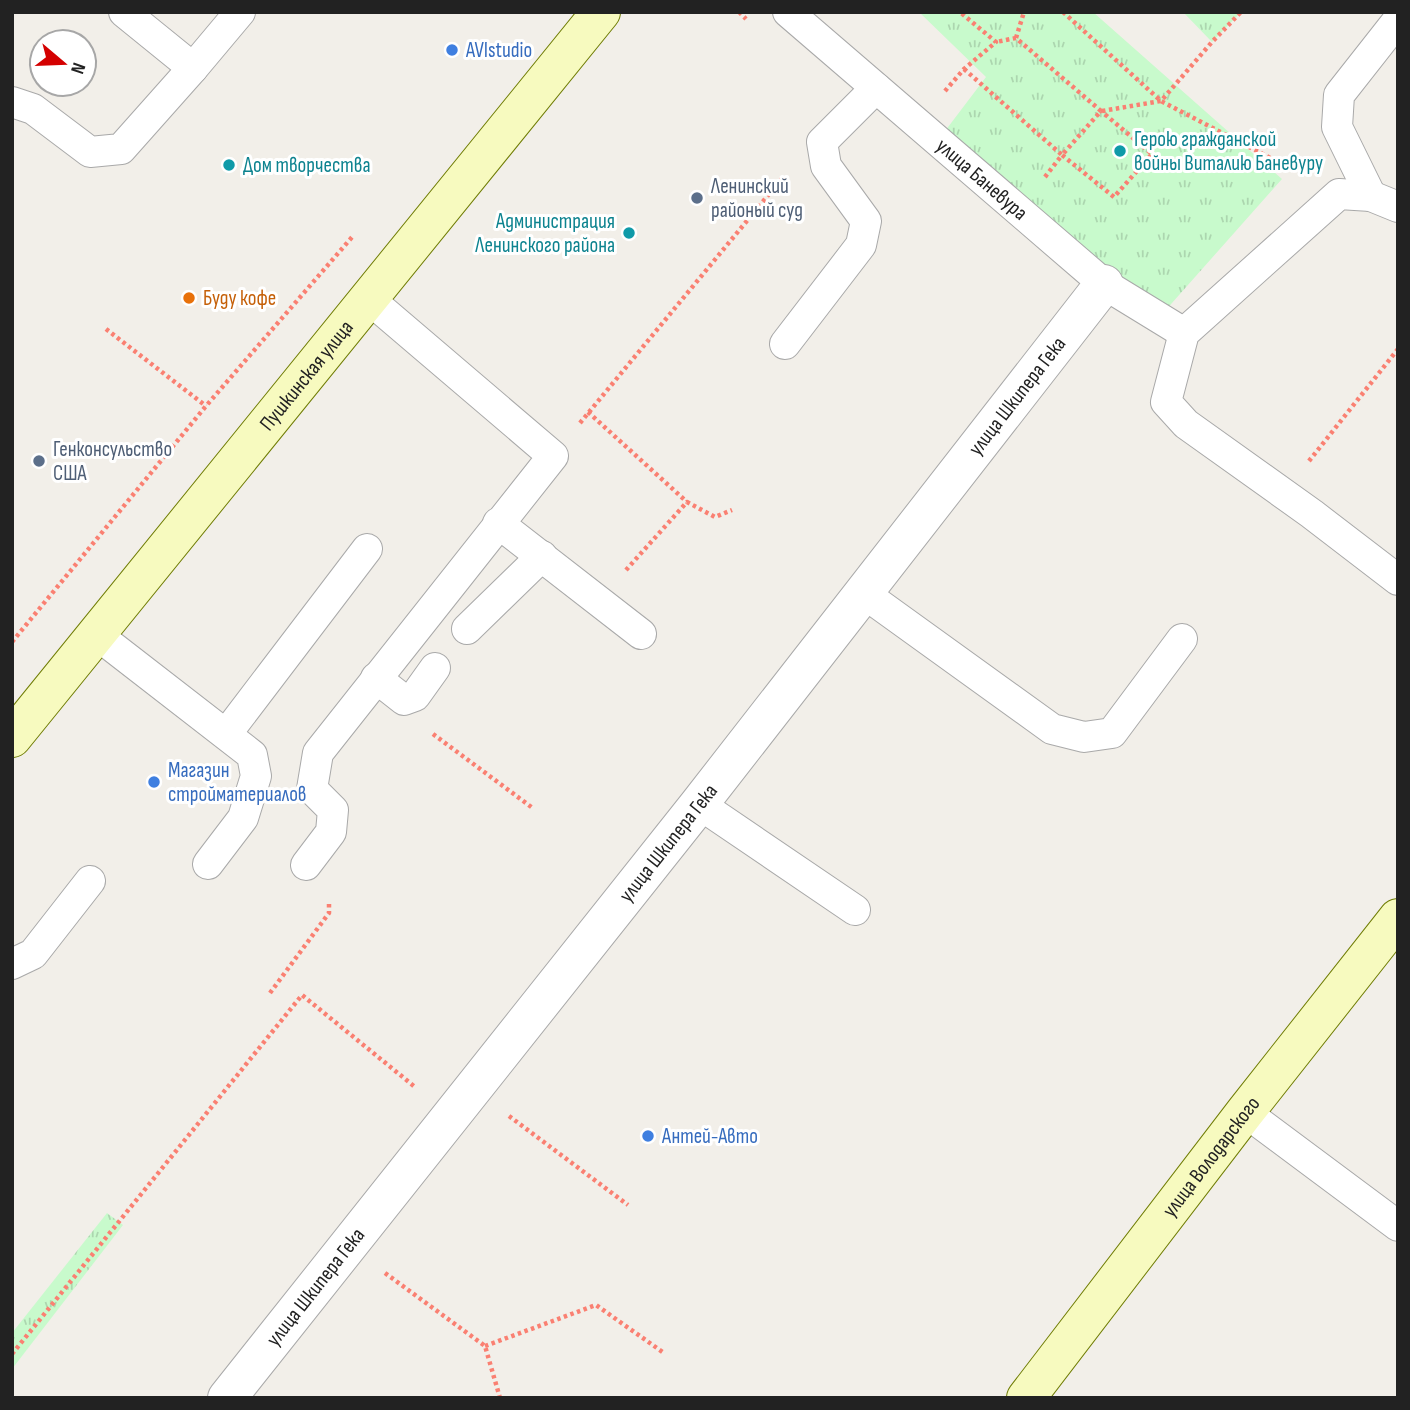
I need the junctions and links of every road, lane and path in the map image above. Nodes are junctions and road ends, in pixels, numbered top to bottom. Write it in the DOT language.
graph roads {
  1 [pos="124,12"];
  2 [pos="240,12"];
  3 [pos="601,12"];
  4 [pos="788,12"];
  5 [pos="960,12"];
  6 [pos="1024,12"];
  7 [pos="1063,12"];
  8 [pos="1241,12"];
  9 [pos="1398,20"];
  10 [pos="1016,38"];
  11 [pos="996,42"];
  12 [pos="193,68"];
  13 [pos="964,69"];
  14 [pos="876,88"];
  15 [pos="1161,101"];
  16 [pos="12,102"];
  17 [pos="1101,111"];
  18 [pos="916,122"];
  19 [pos="1062,155"];
  20 [pos="792,167"];
  21 [pos="1339,194"];
  22 [pos="1384,202"];
  23 [pos="358,231"];
  24 [pos="1104,284"];
  25 [pos="369,299"];
  26 [pos="106,329"];
  27 [pos="1184,333"];
  28 [pos="785,344"];
  29 [pos="1398,349"];
  30 [pos="206,406"];
  31 [pos="588,412"];
  32 [pos="552,456"];
  33 [pos="1284,493"];
  34 [pos="687,502"];
  35 [pos="732,510"];
  36 [pos="498,523"];
  37 [pos="367,549"];
  38 [pos="542,556"];
  39 [pos="1398,580"];
  40 [pos="862,592"];
  41 [pos="599,600"];
  42 [pos="467,629"];
  43 [pos="96,634"];
  44 [pos="641,634"];
  45 [pos="1182,639"];
  46 [pos="12,642"];
  47 [pos="435,668"];
  48 [pos="376,678"];
  49 [pos="227,733"];
  50 [pos="12,738"];
  51 [pos="458,752"];
  52 [pos="699,804"];
  53 [pos="534,808"];
  54 [pos="208,864"];
  55 [pos="306,865"];
  56 [pos="90,881"];
  57 [pos="855,910"];
  58 [pos="1398,918"];
  59 [pos="12,964"];
  60 [pos="270,993"];
  61 [pos="387,1065"];
  62 [pos="470,1093"];
  63 [pos="1245,1112"];
  64 [pos="628,1205"];
  65 [pos="1398,1226"];
  66 [pos="347,1244"];
  67 [pos="485,1346"];
  68 [pos="664,1353"];
  69 [pos="12,1354"];
  70 [pos="227,1398"];
  71 [pos="500,1398"];
  72 [pos="1026,1398"];
  1 -- 12 [label="lane"];
  2 -- 12 [label="lane"];
  3 -- 25 [label="main road, Пушкинская улица"];
  4 -- 14 [label="lane, улица Баневура"];
  5 -- 11 [label="path"];
  6 -- 10 [label="path"];
  7 -- 15 [label="path"];
  8 -- 15 [label="path"];
  9 -- 22 [label="lane"];
  10 -- 11 [label="path"];
  10 -- 17 [label="path"];
  11 -- 13 [label="path"];
  12 -- 16 [label="lane"];
  13 -- 18 [label="path"];
  13 -- 19 [label="path"];
  14 -- 18 [label="lane, улица Баневура"];
  14 -- 28 [label="lane"];
  15 -- 17 [label="path"];
  15 -- 21 [label="path"];
  17 -- 19 [label="path"];
  17 -- 19 [label="path"];
  18 -- 24 [label="lane, улица Баневура"];
  20 -- 31 [label="path"];
  21 -- 22 [label="lane"];
  21 -- 27 [label="lane"];
  23 -- 30 [label="path"];
  24 -- 27 [label="lane, улица Баневура"];
  24 -- 40 [label="street, улица Шкипера Гека"];
  25 -- 32 [label="lane"];
  25 -- 43 [label="main road, Пушкинская улица"];
  26 -- 30 [label="path"];
  27 -- 33 [label="lane"];
  29 -- 33 [label="path"];
  30 -- 46 [label="path"];
  31 -- 32 [label="path"];
  31 -- 34 [label="path"];
  32 -- 36 [label="lane"];
  33 -- 39 [label="lane"];
  34 -- 35 [label="path"];
  34 -- 41 [label="path"];
  36 -- 38 [label="lane"];
  36 -- 48 [label="lane"];
  37 -- 49 [label="lane"];
  38 -- 41 [label="lane"];
  38 -- 42 [label="lane"];
  40 -- 45 [label="lane"];
  40 -- 52 [label="street, улица Шкипера Гека"];
  41 -- 44 [label="lane"];
  43 -- 49 [label="lane"];
  43 -- 50 [label="main road, Пушкинская улица"];
  47 -- 48 [label="lane"];
  48 -- 55 [label="lane"];
  49 -- 54 [label="lane"];
  51 -- 53 [label="path"];
  52 -- 57 [label="lane"];
  52 -- 62 [label="street, улица Шкипера Гека"];
  55 -- 60 [label="path"];
  56 -- 59 [label="lane"];
  58 -- 63 [label="main road, улица Володарского"];
  61 -- 69 [label="path"];
  62 -- 64 [label="path"];
  62 -- 66 [label="street, улица Шкипера Гека"];
  63 -- 65 [label="lane"];
  63 -- 72 [label="main road, улица Володарского"];
  66 -- 67 [label="path"];
  66 -- 70 [label="street, улица Шкипера Гека"];
  67 -- 68 [label="path"];
  67 -- 71 [label="path"];
}
